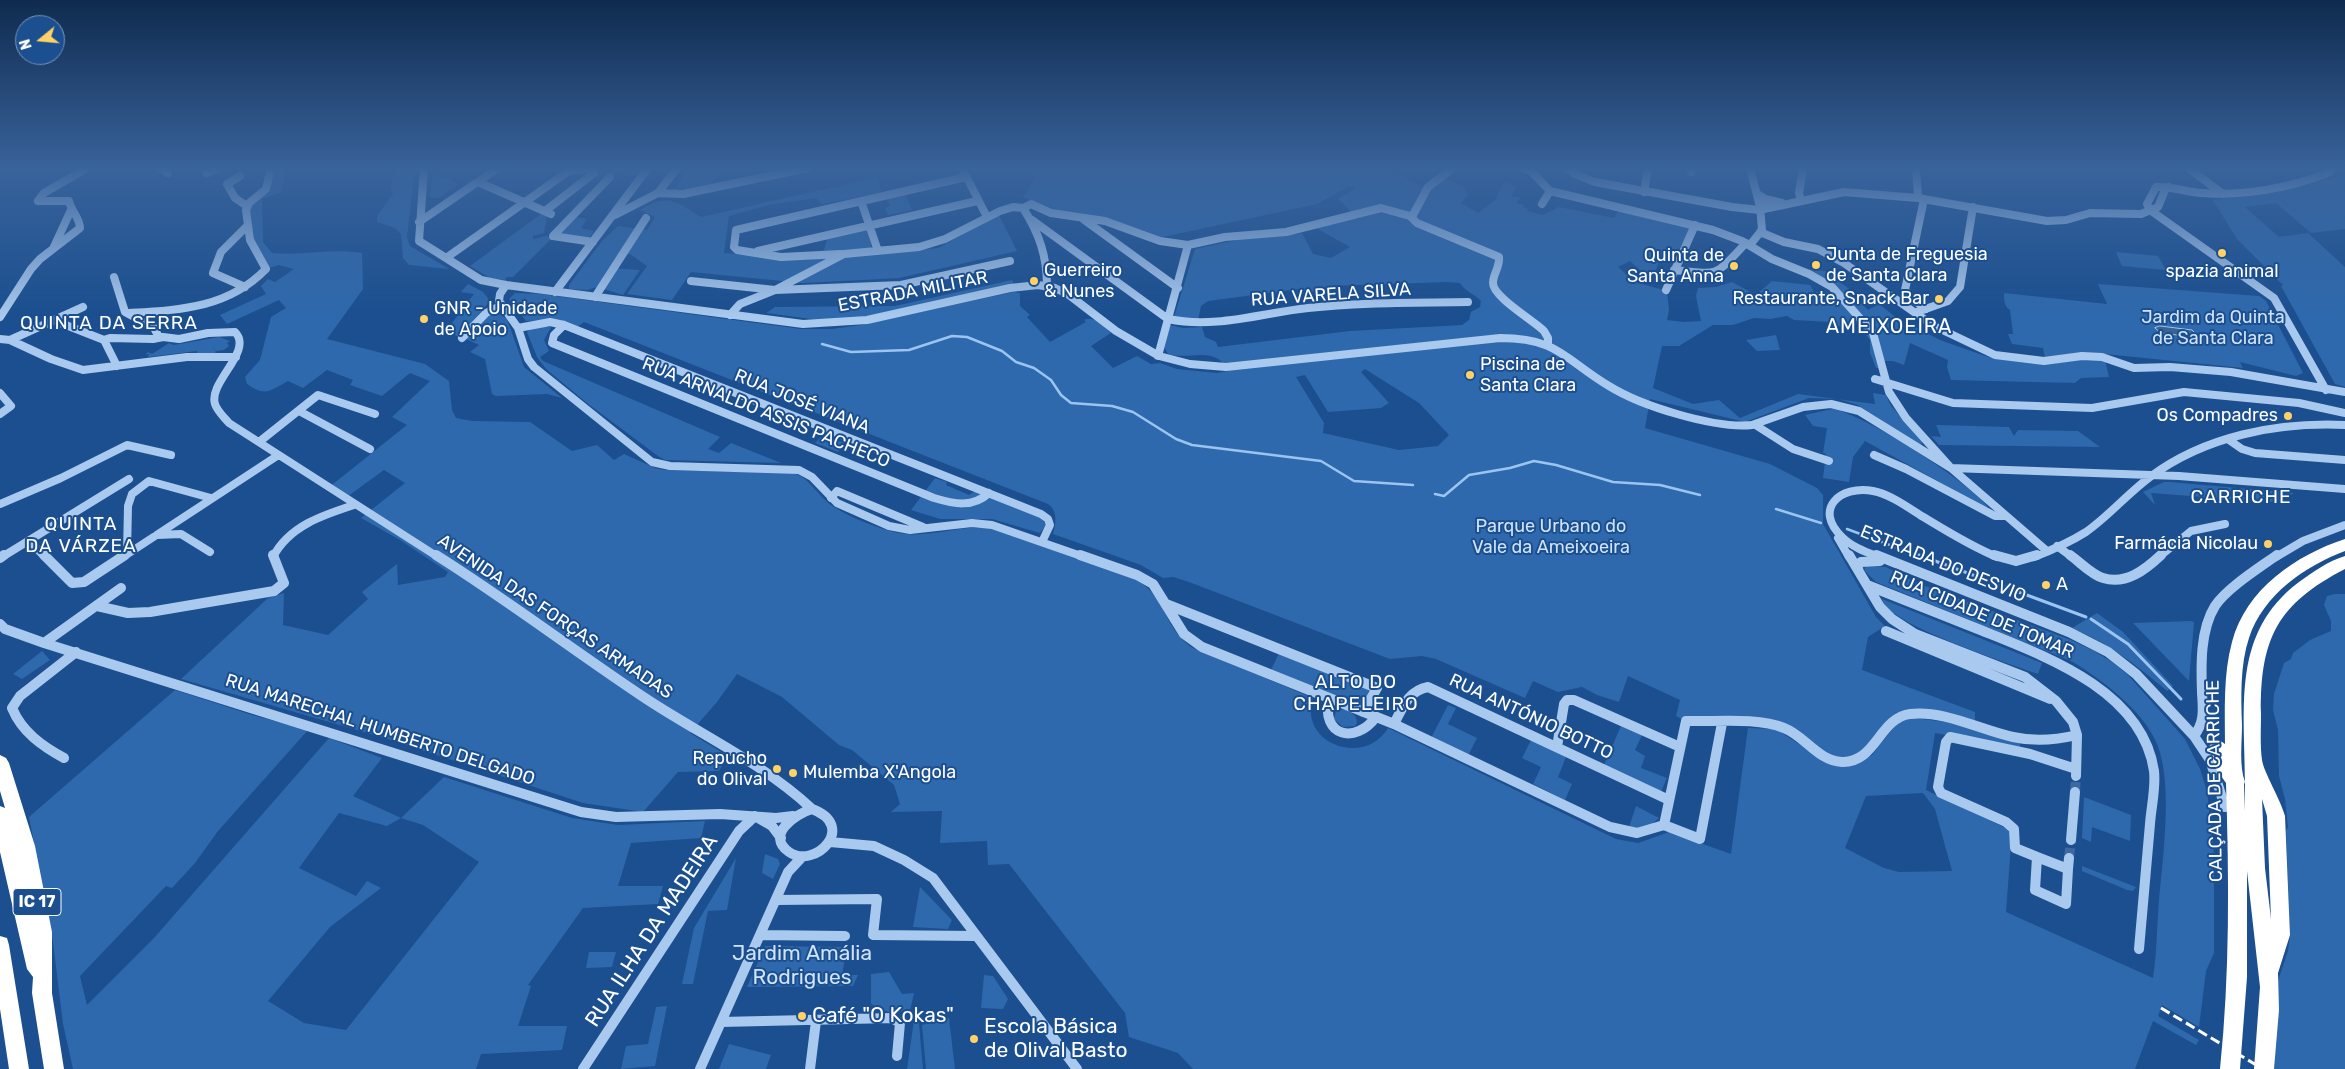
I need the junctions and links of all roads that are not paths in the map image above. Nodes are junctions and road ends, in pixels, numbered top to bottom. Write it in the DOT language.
graph roads {
  1 [pos="67,218"];
  2 [pos="77,218"];
  3 [pos="248,218"];
  4 [pos="419,218"];
  5 [pos="425,218"];
  6 [pos="503,218"];
  7 [pos="570,218"];
  8 [pos="612,218"];
  9 [pos="646,218"];
  10 [pos="788,218"];
  11 [pos="867,218"];
  12 [pos="902,218"];
  13 [pos="985,218"];
  14 [pos="1081,218"];
  15 [pos="1342,218"];
  16 [pos="1412,218"];
  17 [pos="1665,218"];
  18 [pos="1763,218"];
  19 [pos="1918,218"];
  20 [pos="1971,218"];
  21 [pos="2029,218"];
  22 [pos="2073,218"];
  23 [pos="2161,218"];
  24 [pos="1032,220"];
  25 [pos="419,222"];
  26 [pos="248,225"];
  27 [pos="870,225"];
  28 [pos="1695,225"];
  29 [pos="1760,232"];
  30 [pos="593,242"];
  31 [pos="1748,244"];
  32 [pos="1188,245"];
  33 [pos="53,250"];
  34 [pos="878,251"];
  35 [pos="748,252"];
  36 [pos="844,254"];
  37 [pos="446,258"];
  38 [pos="1010,261"];
  39 [pos="1674,270"];
  40 [pos="114,277"];
  41 [pos="691,280"];
  42 [pos="506,285"];
  43 [pos="1047,286"];
  44 [pos="245,287"];
  45 [pos="1178,288"];
  46 [pos="775,290"];
  47 [pos="1666,290"];
  48 [pos="555,292"];
  49 [pos="596,297"];
  50 [pos="1468,302"];
  51 [pos="502,305"];
  52 [pos="83,306"];
  53 [pos="1926,309"];
  54 [pos="1917,312"];
  55 [pos="129,313"];
  56 [pos="730,315"];
  57 [pos="0,317"];
  58 [pos="53,320"];
  59 [pos="1168,320"];
  60 [pos="564,325"];
  61 [pos="518,328"];
  62 [pos="159,337"];
  63 [pos="462,338"];
  64 [pos="0,339"];
  65 [pos="10,340"];
  66 [pos="104,340"];
  67 [pos="1548,344"];
  68 [pos="1158,356"];
  69 [pos="236,357"];
  70 [pos="2105,357"];
  71 [pos="117,366"];
  72 [pos="1875,380"];
  73 [pos="1886,383"];
  74 [pos="2326,390"];
  75 [pos="2345,392"];
  76 [pos="0,393"];
  77 [pos="299,411"];
  78 [pos="2345,413"];
  79 [pos="0,414"];
  80 [pos="375,414"];
  81 [pos="2345,425"];
  82 [pos="1757,426"];
  83 [pos="2229,440"];
  84 [pos="259,442"];
  85 [pos="370,449"];
  86 [pos="171,455"];
  87 [pos="1874,455"];
  88 [pos="277,456"];
  89 [pos="2345,460"];
  90 [pos="1828,461"];
  91 [pos="1951,468"];
  92 [pos="2152,475"];
  93 [pos="129,478"];
  94 [pos="2345,489"];
  95 [pos="989,493"];
  96 [pos="211,498"];
  97 [pos="0,504"];
  98 [pos="354,505"];
  99 [pos="2005,516"];
  100 [pos="2225,524"];
  101 [pos="2345,525"];
  102 [pos="1831,527"];
  103 [pos="154,535"];
  104 [pos="29,541"];
  105 [pos="1042,542"];
  106 [pos="2345,545"];
  107 [pos="2058,546"];
  108 [pos="2047,551"];
  109 [pos="210,552"];
  110 [pos="127,553"];
  111 [pos="0,558"];
  112 [pos="1890,562"];
  113 [pos="2345,562"];
  114 [pos="1859,572"];
  115 [pos="1867,585"];
  116 [pos="121,588"];
  117 [pos="1166,604"];
  118 [pos="97,606"];
  119 [pos="0,624"];
  120 [pos="1886,631"];
  121 [pos="44,643"];
  122 [pos="76,652"];
  123 [pos="1329,699"];
  124 [pos="2056,701"];
  125 [pos="1363,712"];
  126 [pos="1376,717"];
  127 [pos="1722,723"];
  128 [pos="1394,724"];
  129 [pos="2077,735"];
  130 [pos="2194,736"];
  131 [pos="1557,747"];
  132 [pos="1680,747"];
  133 [pos="2218,747"];
  134 [pos="738,755"];
  135 [pos="2254,757"];
  136 [pos="64,758"];
  137 [pos="0,763"];
  138 [pos="2234,780"];
  139 [pos="794,792"];
  140 [pos="2075,792"];
  141 [pos="1669,800"];
  142 [pos="2255,801"];
  143 [pos="2225,807"];
  144 [pos="812,809"];
  145 [pos="0,814"];
  146 [pos="794,815"];
  147 [pos="757,817"];
  148 [pos="1664,825"];
  149 [pos="2277,836"];
  150 [pos="781,838"];
  151 [pos="2071,840"];
  152 [pos="830,842"];
  153 [pos="788,852"];
  154 [pos="2038,856"];
  155 [pos="802,857"];
  156 [pos="788,872"];
  157 [pos="2238,880"];
  158 [pos="776,900"];
  159 [pos="760,935"];
  160 [pos="845,936"];
  161 [pos="975,936"];
  162 [pos="0,945"];
  163 [pos="2139,949"];
  164 [pos="2269,974"];
  165 [pos="42,993"];
  166 [pos="816,1021"];
  167 [pos="721,1022"];
  168 [pos="897,1056"];
  169 [pos="19,1069"];
  170 [pos="54,1069"];
  171 [pos="583,1069"];
  172 [pos="700,1069"];
  173 [pos="810,1069"];
  174 [pos="1077,1069"];
  175 [pos="2230,1069"];
  176 [pos="2264,1069"];
  1 -- 33 [label="street"];
  2 -- 33 [label="street"];
  3 -- 26 [label="street"];
  4 -- 25 [label="street"];
  5 -- 25 [label="street"];
  6 -- 37 [label="street"];
  7 -- 30 [label="street"];
  8 -- 30 [label="street"];
  9 -- 49 [label="street"];
  10 -- 35 [label="street"];
  11 -- 27 [label="street"];
  12 -- 27 [label="street"];
  13 -- 34 [label="street"];
  14 -- 32 [label="street"];
  14 -- 45 [label="street"];
  15 -- 32 [label="street"];
  16 -- 67 [label="street"];
  17 -- 28 [label="street"];
  18 -- 29 [label="street"];
  19 -- 53 [label="street"];
  20 -- 53 [label="street"];
  21 -- 22 [label="street"];
  23 -- 74 [label="street"];
  24 -- 43 [label="street"];
  24 -- 59 [label="street"];
  25 -- 37 [label="street, ESTRADA MILITAR"];
  26 -- 44 [label="street"];
  26 -- 44 [label="street"];
  27 -- 34 [label="street"];
  27 -- 35 [label="street"];
  28 -- 31 [label="street"];
  28 -- 39 [label="street"];
  29 -- 31 [label="street"];
  29 -- 54 [label="street"];
  30 -- 48 [label="street"];
  31 -- 39 [label="street"];
  31 -- 73 [label="street"];
  32 -- 45 [label="street"];
  33 -- 57 [label="street"];
  34 -- 36 [label="street"];
  35 -- 36 [label="street"];
  36 -- 46 [label="street"];
  37 -- 42 [label="street, ESTRADA MILITAR"];
  38 -- 46 [label="street"];
  39 -- 47 [label="street"];
  40 -- 55 [label="street"];
  41 -- 46 [label="street"];
  42 -- 48 [label="street, ESTRADA MILITAR"];
  42 -- 51 [label="street"];
  43 -- 56 [label="street, ESTRADA MILITAR"];
  43 -- 68 [label="street, ESTRADA MILITAR"];
  44 -- 55 [label="street"];
  45 -- 59 [label="street"];
  46 -- 56 [label="street"];
  48 -- 49 [label="street, ESTRADA MILITAR"];
  49 -- 56 [label="street, ESTRADA MILITAR"];
  50 -- 59 [label="street, RUA VARELA SILVA"];
  51 -- 61 [label="street"];
  51 -- 63 [label="street"];
  52 -- 58 [label="street"];
  53 -- 54 [label="street"];
  54 -- 70 [label="street"];
  55 -- 62 [label="street"];
  58 -- 65 [label="street"];
  58 -- 66 [label="street"];
  59 -- 68 [label="street"];
  60 -- 61 [label="street, RUA JOSÉ VIANA"];
  60 -- 95 [label="street, RUA JOSÉ VIANA"];
  60 -- 95 [label="street, RUA ARNALDO ASSIS PACHECO"];
  61 -- 105 [label="street"];
  62 -- 66 [label="street"];
  62 -- 69 [label="street"];
  64 -- 65 [label="street"];
  65 -- 71 [label="street"];
  66 -- 71 [label="street"];
  67 -- 68 [label="street, ESTRADA MILITAR"];
  67 -- 82 [label="street, ESTRADA MILITAR"];
  69 -- 71 [label="street"];
  69 -- 84 [label="street, AVENIDA DAS FORÇAS ARMADAS"];
  70 -- 74 [label="street"];
  72 -- 73 [label="street"];
  73 -- 78 [label="street"];
  73 -- 91 [label="street"];
  74 -- 75 [label="street"];
  76 -- 79 [label="street"];
  77 -- 80 [label="street"];
  77 -- 84 [label="street"];
  77 -- 85 [label="street"];
  81 -- 83 [label="street, ESTRADA DO DESVIO"];
  82 -- 90 [label="street"];
  82 -- 91 [label="street"];
  83 -- 89 [label="street"];
  83 -- 92 [label="street, ESTRADA DO DESVIO"];
  84 -- 88 [label="street, AVENIDA DAS FORÇAS ARMADAS"];
  86 -- 97 [label="street"];
  87 -- 99 [label="street"];
  88 -- 96 [label="street"];
  88 -- 98 [label="street, AVENIDA DAS FORÇAS ARMADAS"];
  91 -- 92 [label="street"];
  91 -- 99 [label="street"];
  92 -- 94 [label="street"];
  92 -- 107 [label="street, ESTRADA DO DESVIO"];
  93 -- 104 [label="street"];
  95 -- 105 [label="street, RUA JOSÉ VIANA"];
  96 -- 103 [label="street"];
  96 -- 110 [label="street"];
  98 -- 118 [label="street"];
  98 -- 134 [label="street, AVENIDA DAS FORÇAS ARMADAS"];
  99 -- 108 [label="street"];
  100 -- 107 [label="street"];
  101 -- 130 [label="street, CALÇADA DE CARRICHE"];
  102 -- 108 [label="street, ESTRADA DO DESVIO"];
  102 -- 112 [label="street, ESTRADA DO DESVIO"];
  102 -- 114 [label="street"];
  103 -- 109 [label="street"];
  103 -- 110 [label="street"];
  104 -- 110 [label="street"];
  104 -- 111 [label="street"];
  105 -- 117 [label="street"];
  106 -- 138 [label="highway, CALÇADA DE CARRICHE"];
  107 -- 108 [label="street, ESTRADA DO DESVIO"];
  112 -- 114 [label="street"];
  112 -- 130 [label="street, ESTRADA DO DESVIO"];
  113 -- 135 [label="highway"];
  114 -- 115 [label="street"];
  115 -- 124 [label="street"];
  115 -- 163 [label="street, RUA CIDADE DE TOMAR"];
  116 -- 118 [label="street"];
  117 -- 123 [label="street"];
  117 -- 125 [label="street"];
  118 -- 121 [label="street"];
  119 -- 121 [label="street, RUA MARECHAL HUMBERTO DELGADO"];
  120 -- 124 [label="street"];
  121 -- 122 [label="street, RUA MARECHAL HUMBERTO DELGADO"];
  122 -- 136 [label="street"];
  122 -- 147 [label="street, RUA MARECHAL HUMBERTO DELGADO"];
  123 -- 125 [label="street"];
  123 -- 126 [label="street"];
  124 -- 129 [label="street"];
  125 -- 126 [label="street"];
  126 -- 128 [label="street"];
  127 -- 129 [label="street"];
  127 -- 132 [label="street"];
  127 -- 148 [label="street"];
  128 -- 131 [label="street, RUA ANTÓNIO BOTTO"];
  128 -- 148 [label="street"];
  129 -- 154 [label="street"];
  130 -- 143 [label="street, ESTRADA DO DESVIO"];
  131 -- 132 [label="street"];
  131 -- 141 [label="street, RUA ANTÓNIO BOTTO"];
  132 -- 141 [label="street"];
  133 -- 138 [label="highway"];
  134 -- 139 [label="street"];
  135 -- 142 [label="highway"];
  135 -- 149 [label="highway"];
  137 -- 165 [label="highway, IC 17"];
  138 -- 142 [label="highway"];
  138 -- 157 [label="highway, CALÇADA DE CARRICHE"];
  139 -- 144 [label="street"];
  139 -- 146 [label="street"];
  140 -- 151 [label="street"];
  141 -- 148 [label="street"];
  142 -- 149 [label="highway"];
  142 -- 164 [label="highway"];
  143 -- 157 [label="highway"];
  144 -- 146 [label="street"];
  144 -- 152 [label="street"];
  145 -- 165 [label="highway"];
  146 -- 147 [label="street, RUA MARECHAL HUMBERTO DELGADO"];
  146 -- 150 [label="street"];
  147 -- 150 [label="street"];
  147 -- 171 [label="street, RUA ILHA DA MADEIRA"];
  149 -- 164 [label="highway"];
  150 -- 153 [label="street"];
  152 -- 155 [label="street"];
  152 -- 161 [label="street"];
  153 -- 155 [label="street"];
  153 -- 156 [label="street"];
  154 -- 154 [label="street"];
  155 -- 156 [label="street"];
  156 -- 158 [label="street"];
  157 -- 175 [label="highway, CALÇADA DE CARRICHE"];
  158 -- 159 [label="street"];
  158 -- 161 [label="street"];
  159 -- 160 [label="street"];
  159 -- 167 [label="street"];
  161 -- 174 [label="street"];
  162 -- 169 [label="highway"];
  164 -- 176 [label="highway"];
  165 -- 170 [label="highway, IC 17"];
  166 -- 167 [label="street"];
  166 -- 168 [label="street"];
  166 -- 173 [label="street"];
  167 -- 172 [label="street"];
}
